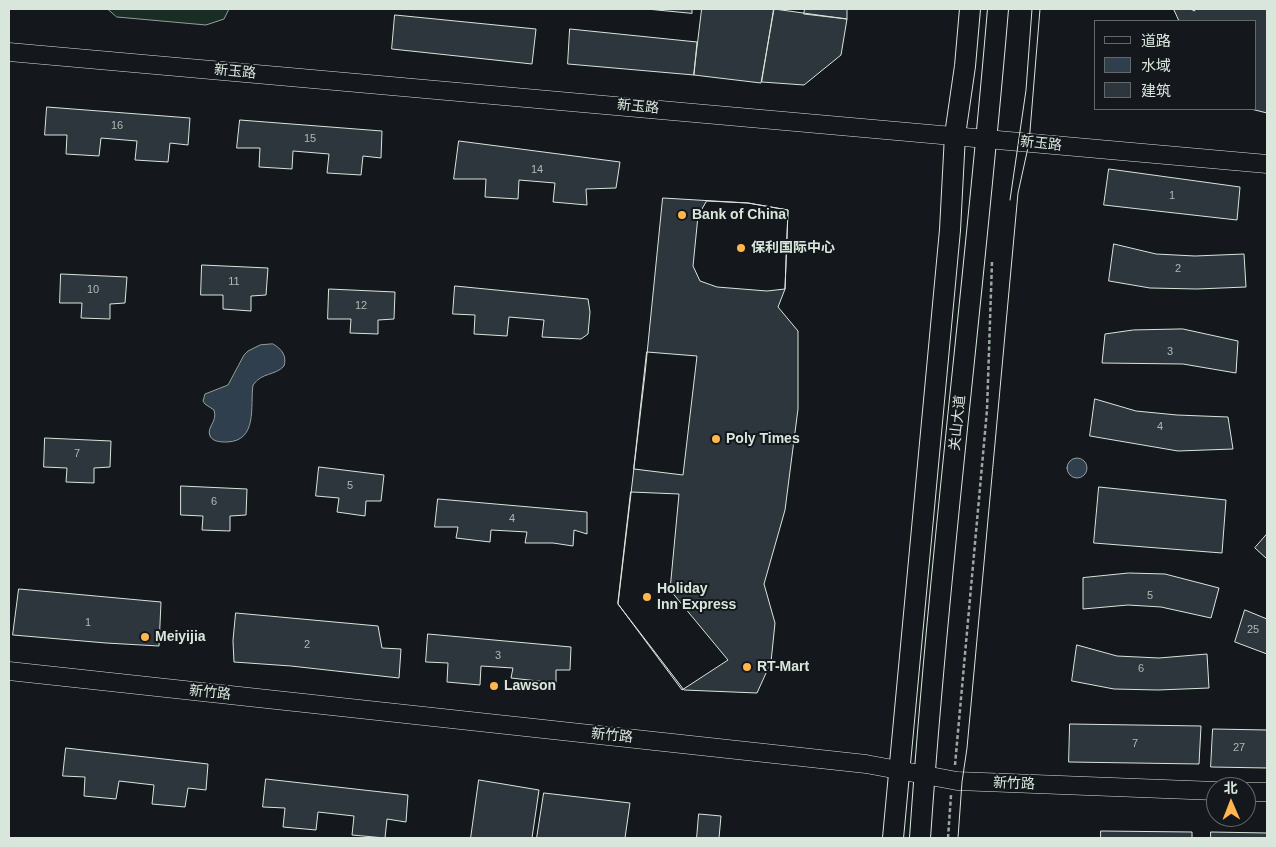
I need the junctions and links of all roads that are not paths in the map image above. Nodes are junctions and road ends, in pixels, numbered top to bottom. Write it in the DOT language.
graph roads {
  1 [pos="970,9"];
  2 [pos="998,9"];
  3 [pos="9,52"];
  4 [pos="956,135"];
  5 [pos="987,138"];
  6 [pos="1267,164"];
  7 [pos="9,671"];
  8 [pos="900,771"];
  9 [pos="924,775"];
  10 [pos="1206,791"];
  11 [pos="893,838"];
  12 [pos="920,838"];
  1 -- 4 [label="main road, 关山大道"];
  2 -- 5 [label="main road, 关山大道"];
  3 -- 4 [label="street, 新玉路"];
  4 -- 5 [label="street, 新玉路"];
  4 -- 8 [label="main road, 关山大道"];
  5 -- 6 [label="street, 新玉路"];
  5 -- 9 [label="main road, 关山大道"];
  7 -- 8 [label="street, 新竹路"];
  8 -- 9 [label="street, 新竹路"];
  8 -- 11 [label="main road, 关山大道"];
  9 -- 10 [label="street, 新竹路"];
  9 -- 12 [label="main road, 关山大道"];
}
